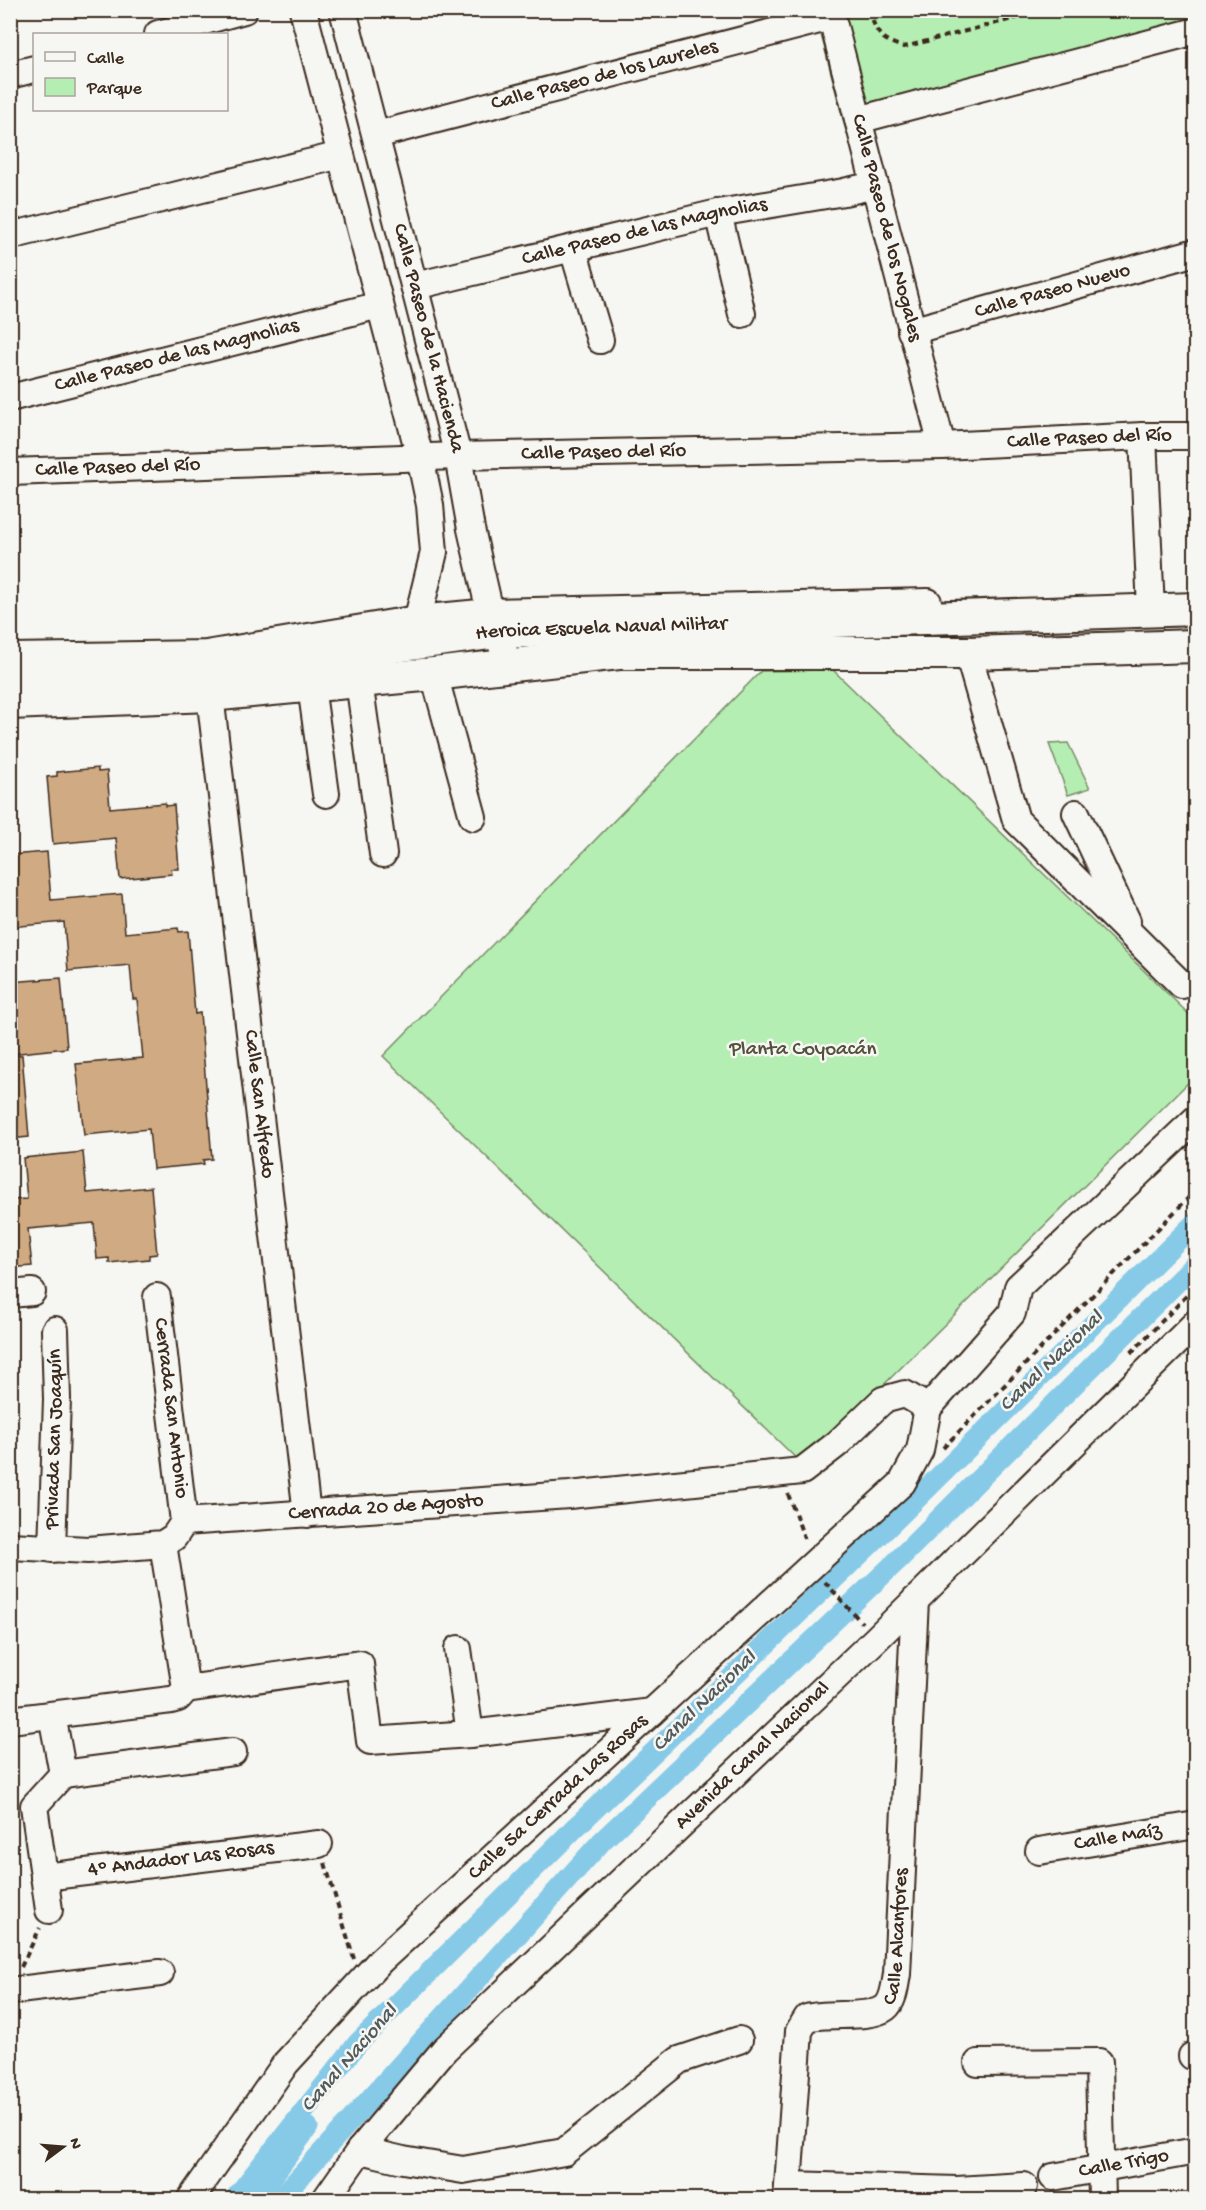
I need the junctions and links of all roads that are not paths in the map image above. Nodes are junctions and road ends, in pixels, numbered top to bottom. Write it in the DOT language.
graph roads {
  1 [pos="244,10"];
  2 [pos="303,10"];
  3 [pos="343,10"];
  4 [pos="830,14"];
  5 [pos="1196,31"];
  6 [pos="162,33"];
  7 [pos="33,69"];
  8 [pos="10,75"];
  9 [pos="365,93"];
  10 [pos="327,103"];
  11 [pos="858,120"];
  12 [pos="376,135"];
  13 [pos="341,154"];
  14 [pos="388,181"];
  15 [pos="875,185"];
  16 [pos="351,190"];
  17 [pos="718,213"];
  18 [pos="10,236"];
  19 [pos="573,249"];
  20 [pos="1196,252"];
  21 [pos="416,286"];
  22 [pos="380,305"];
  23 [pos="742,314"];
  24 [pos="911,331"];
  25 [pos="600,340"];
  26 [pos="10,398"];
  27 [pos="1143,436"];
  28 [pos="1196,436"];
  29 [pos="942,446"];
  30 [pos="458,456"];
  31 [pos="420,457"];
  32 [pos="10,472"];
  33 [pos="1151,604"];
  34 [pos="1196,609"];
  35 [pos="494,622"];
  36 [pos="415,631"];
  37 [pos="1196,646"];
  38 [pos="968,653"];
  39 [pos="10,657"];
  40 [pos="508,666"];
  41 [pos="10,673"];
  42 [pos="434,674"];
  43 [pos="359,681"];
  44 [pos="312,686"];
  45 [pos="210,695"];
  46 [pos="10,703"];
  47 [pos="326,794"];
  48 [pos="1076,813"];
  49 [pos="473,817"];
  50 [pos="383,854"];
  51 [pos="1134,937"];
  52 [pos="1182,985"];
  53 [pos="1196,1119"];
  54 [pos="157,1297"];
  55 [pos="1196,1323"];
  56 [pos="55,1330"];
  57 [pos="928,1408"];
  58 [pos="307,1514"];
  59 [pos="184,1522"];
  60 [pos="163,1545"];
  61 [pos="10,1546"];
  62 [pos="52,1549"];
  63 [pos="915,1600"];
  64 [pos="458,1649"];
  65 [pos="178,1694"];
  66 [pos="652,1712"];
  67 [pos="52,1715"];
  68 [pos="10,1720"];
  69 [pos="470,1734"];
  70 [pos="233,1752"];
  71 [pos="63,1774"];
  72 [pos="1196,1825"];
  73 [pos="319,1844"];
  74 [pos="1039,1851"];
  75 [pos="44,1877"];
  76 [pos="49,1910"];
  77 [pos="160,1973"];
  78 [pos="15,1980"];
  79 [pos="739,2040"];
  80 [pos="978,2063"];
  81 [pos="360,2150"];
  82 [pos="1196,2151"];
  83 [pos="1101,2168"];
  84 [pos="1053,2177"];
  85 [pos="1024,2186"];
  86 [pos="788,2192"];
  87 [pos="956,2195"];
  88 [pos="190,2199"];
  89 [pos="325,2199"];
  90 [pos="1102,2199"];
  1 -- 6 [label="street"];
  2 -- 10 [label="street, Calle Paseo de la Hacienda"];
  3 -- 9 [label="street, Calle Paseo de la Hacienda"];
  4 -- 11 [label="street, Calle Paseo de los Nogales"];
  4 -- 12 [label="street, Calle Paseo de los Laureles"];
  5 -- 11 [label="street"];
  7 -- 8 [label="street"];
  9 -- 10 [label="street"];
  9 -- 12 [label="street, Calle Paseo de la Hacienda"];
  10 -- 13 [label="street, Calle Paseo de la Hacienda"];
  11 -- 15 [label="street, Calle Paseo de los Nogales"];
  12 -- 14 [label="street, Calle Paseo de la Hacienda"];
  13 -- 16 [label="street, Calle Paseo de la Hacienda"];
  13 -- 18 [label="street"];
  14 -- 16 [label="street"];
  14 -- 21 [label="street, Calle Paseo de la Hacienda"];
  15 -- 17 [label="street, Calle Paseo de las Magnolias"];
  15 -- 24 [label="street, Calle Paseo de los Nogales"];
  16 -- 22 [label="street, Calle Paseo de la Hacienda"];
  17 -- 19 [label="street, Calle Paseo de las Magnolias"];
  17 -- 23 [label="street"];
  19 -- 21 [label="street, Calle Paseo de las Magnolias"];
  19 -- 25 [label="street"];
  20 -- 24 [label="street, Calle Paseo Nuevo"];
  21 -- 30 [label="street, Calle Paseo de la Hacienda"];
  22 -- 26 [label="street, Calle Paseo de las Magnolias"];
  22 -- 31 [label="street, Calle Paseo de la Hacienda"];
  24 -- 29 [label="street, Calle Paseo de los Nogales"];
  27 -- 28 [label="street, Calle Paseo del Río"];
  27 -- 29 [label="street, Calle Paseo del Río"];
  27 -- 33 [label="street"];
  29 -- 30 [label="street, Calle Paseo del Río"];
  30 -- 31 [label="street, Calle Paseo del Río"];
  30 -- 35 [label="street, Calle Paseo de la Hacienda"];
  31 -- 32 [label="street, Calle Paseo del Río"];
  31 -- 36 [label="street, Calle Paseo de la Hacienda"];
  33 -- 34 [label="main road, Heroica Escuela Naval Militar"];
  33 -- 35 [label="main road, Heroica Escuela Naval Militar"];
  35 -- 36 [label="main road, Heroica Escuela Naval Militar"];
  35 -- 40 [label="street, Calle Paseo de la Hacienda"];
  36 -- 39 [label="street, Heroica Escuela Naval Militar"];
  36 -- 41 [label="main road, Heroica Escuela Naval Militar"];
  37 -- 38 [label="main road, Heroica Escuela Naval Militar"];
  38 -- 40 [label="main road, Heroica Escuela Naval Militar"];
  38 -- 51 [label="street"];
  40 -- 42 [label="main road, Heroica Escuela Naval Militar"];
  42 -- 43 [label="main road, Heroica Escuela Naval Militar"];
  42 -- 49 [label="street"];
  43 -- 44 [label="main road, Heroica Escuela Naval Militar"];
  43 -- 50 [label="street"];
  44 -- 45 [label="main road, Heroica Escuela Naval Militar"];
  44 -- 47 [label="street"];
  45 -- 46 [label="main road, Heroica Escuela Naval Militar"];
  45 -- 58 [label="street, Calle San Alfredo"];
  48 -- 51 [label="street"];
  51 -- 52 [label="street"];
  53 -- 57 [label="street"];
  54 -- 59 [label="street, Cerrada San Antonio"];
  55 -- 63 [label="street, Avenida Canal Nacional"];
  56 -- 62 [label="street, Privada San Joaquín"];
  57 -- 58 [label="street, Cerrada 20 de Agosto"];
  57 -- 66 [label="street, Calle 5a Cerrada Las Rosas"];
  58 -- 59 [label="street, Cerrada 20 de Agosto"];
  59 -- 60 [label="street"];
  60 -- 62 [label="street"];
  60 -- 65 [label="street"];
  61 -- 62 [label="street"];
  63 -- 81 [label="street, Avenida Canal Nacional"];
  63 -- 86 [label="street, Calle Alcanfores"];
  64 -- 69 [label="street"];
  65 -- 67 [label="street"];
  65 -- 69 [label="street"];
  66 -- 69 [label="street"];
  66 -- 88 [label="street, Calle 5a Cerrada Las Rosas"];
  67 -- 68 [label="street"];
  67 -- 71 [label="street"];
  70 -- 71 [label="street"];
  71 -- 75 [label="street"];
  72 -- 74 [label="street, Calle Maíz"];
  73 -- 75 [label="street, 4º Andador Las Rosas"];
  75 -- 76 [label="street"];
  77 -- 78 [label="street"];
  79 -- 81 [label="street"];
  80 -- 83 [label="street"];
  81 -- 89 [label="street, Avenida Canal Nacional"];
  82 -- 83 [label="street, Calle Trigo"];
  83 -- 84 [label="street, Calle Trigo"];
  83 -- 90 [label="street"];
  85 -- 87 [label="street"];
  86 -- 87 [label="street"];
}
